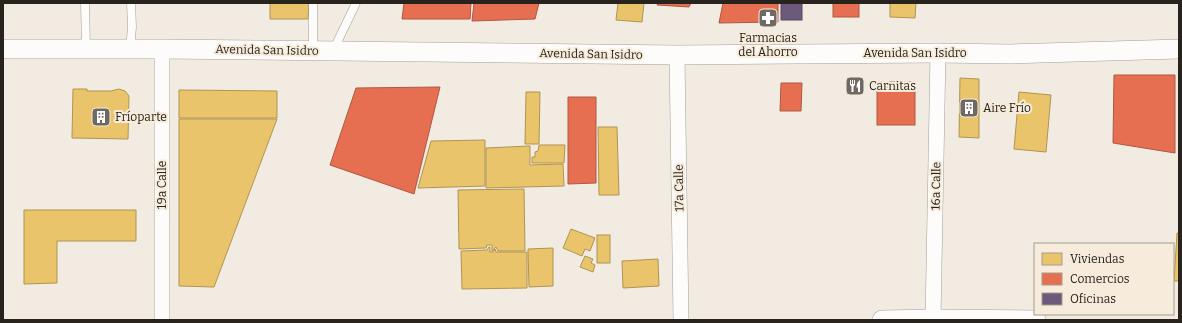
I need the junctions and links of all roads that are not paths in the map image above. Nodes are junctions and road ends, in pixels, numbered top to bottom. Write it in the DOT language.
graph roads {
  1 [pos="85,3"];
  2 [pos="131,3"];
  3 [pos="313,3"];
  4 [pos="356,3"];
  5 [pos="3,49"];
  6 [pos="86,49"];
  7 [pos="130,49"];
  8 [pos="162,49"];
  9 [pos="1179,50"];
  10 [pos="313,51"];
  11 [pos="333,51"];
  12 [pos="938,53"];
  13 [pos="677,55"];
  14 [pos="933,319"];
  15 [pos="162,320"];
  16 [pos="681,320"];
  17 [pos="882,320"];
  18 [pos="1036,320"];
  1 -- 6 [label="lane"];
  2 -- 7 [label="lane"];
  3 -- 10 [label="lane"];
  4 -- 11 [label="lane"];
  5 -- 6 [label="street, Avenida San Isidro"];
  6 -- 7 [label="street, Avenida San Isidro"];
  7 -- 8 [label="street, Avenida San Isidro"];
  8 -- 10 [label="street, Avenida San Isidro"];
  8 -- 15 [label="street, 19a Calle"];
  9 -- 12 [label="street, Avenida San Isidro"];
  10 -- 11 [label="street, Avenida San Isidro"];
  11 -- 13 [label="street, Avenida San Isidro"];
  12 -- 13 [label="street, Avenida San Isidro"];
  12 -- 14 [label="street, 16a Calle"];
  13 -- 16 [label="street, 17a Calle"];
  14 -- 17 [label="street"];
  14 -- 18 [label="street"];
}
